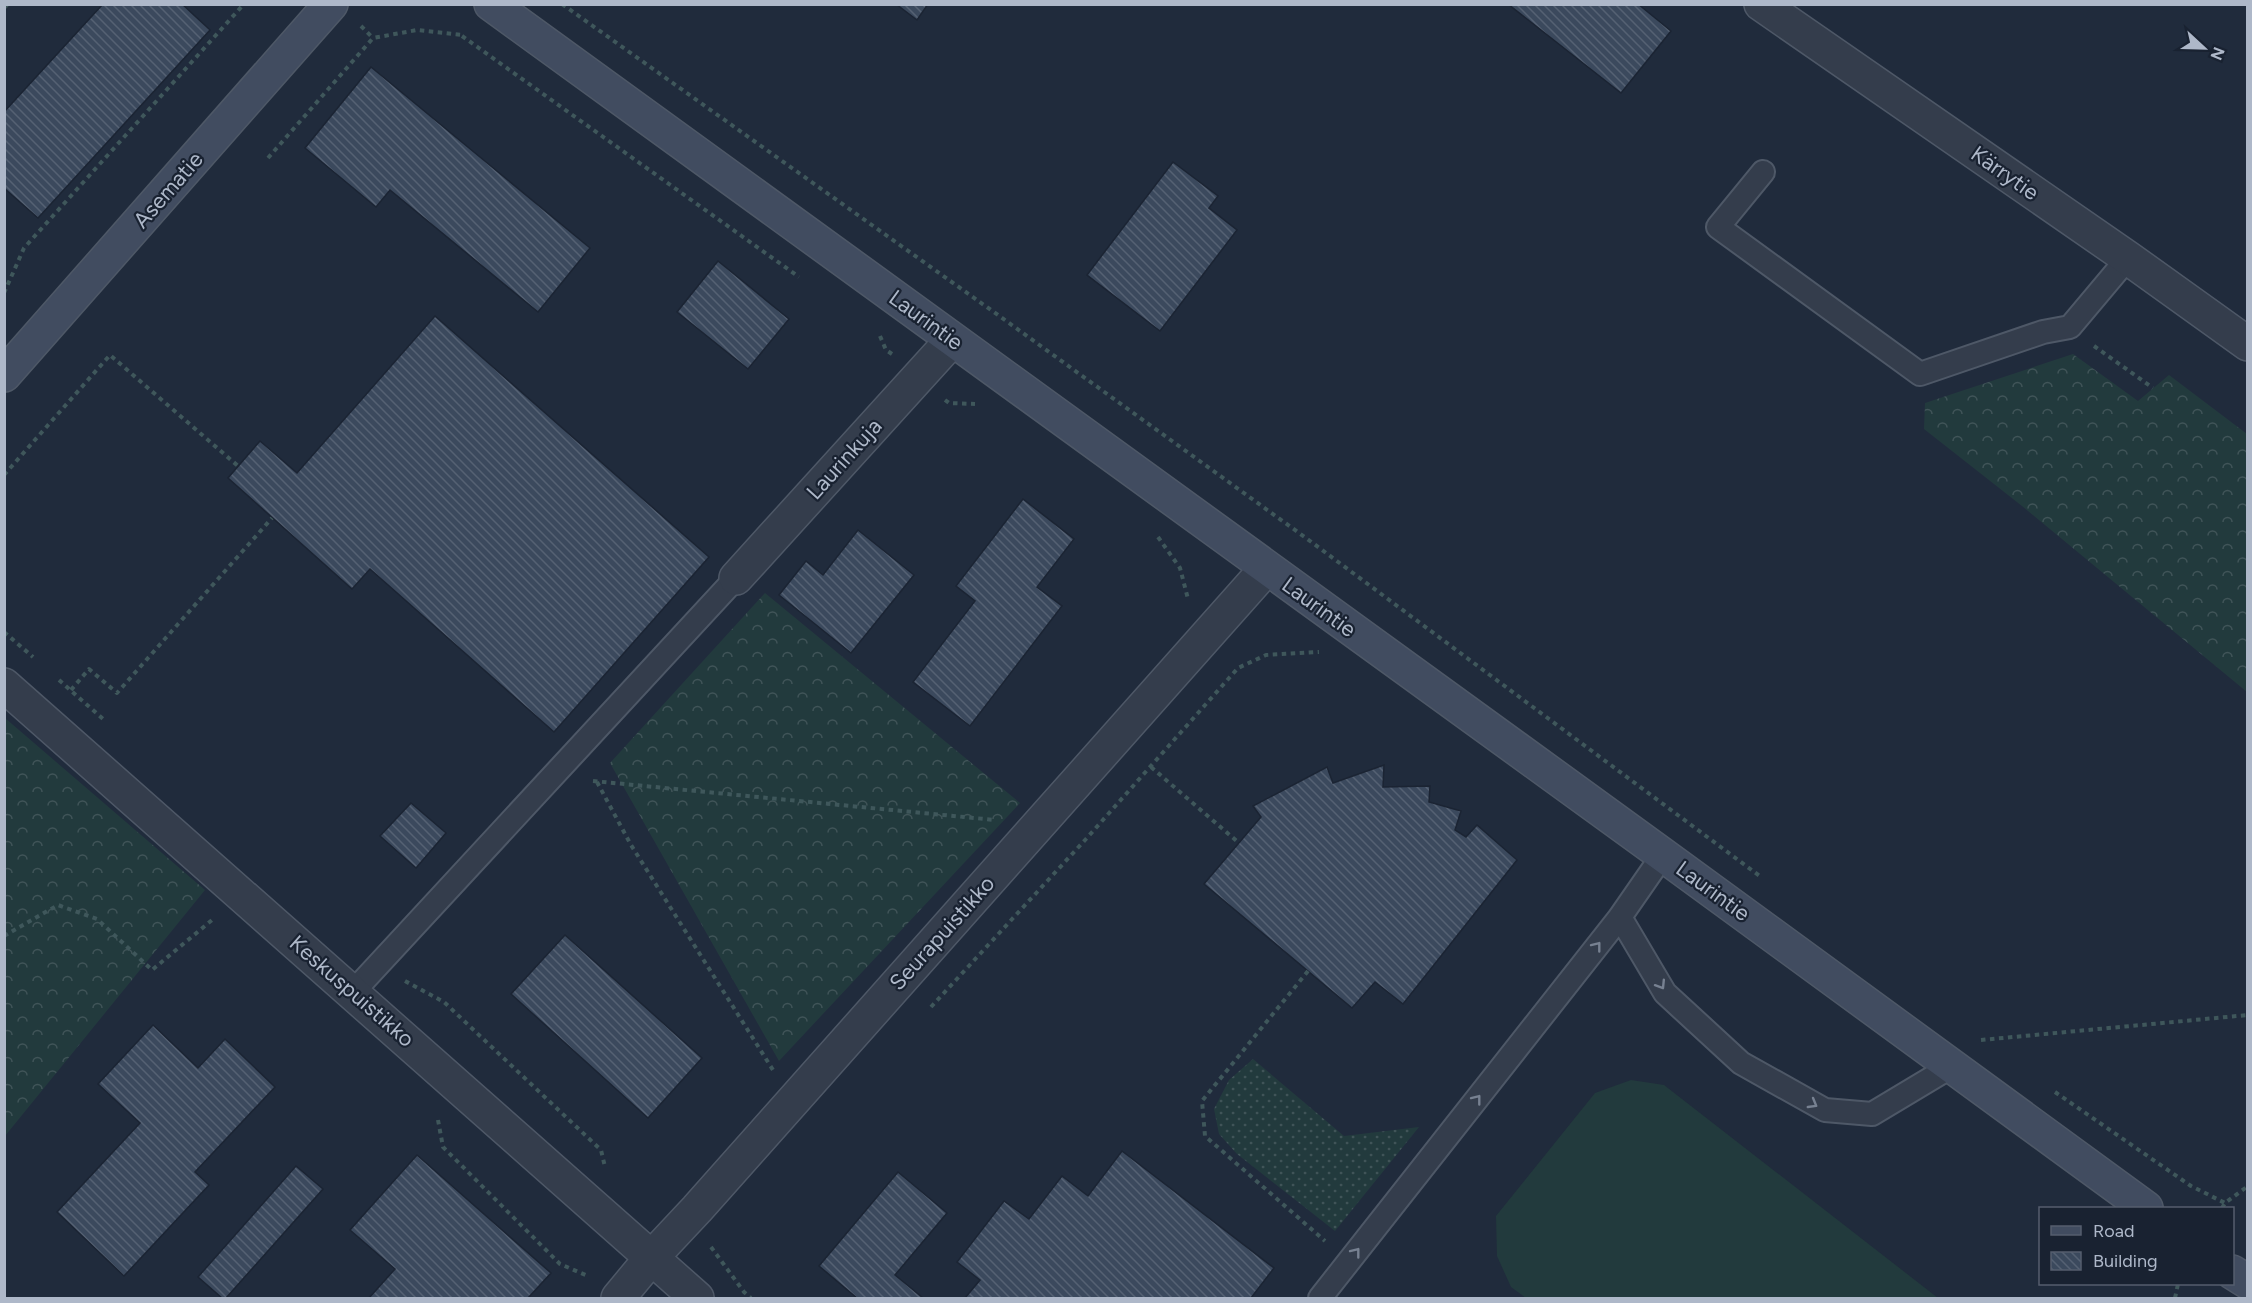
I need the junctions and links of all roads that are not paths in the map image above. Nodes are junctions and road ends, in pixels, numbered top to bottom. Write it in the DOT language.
graph roads {
  1 [pos="331,4"];
  2 [pos="491,4"];
  3 [pos="1761,4"];
  4 [pos="1763,172"];
  5 [pos="2128,258"];
  6 [pos="952,340"];
  7 [pos="2247,344"];
  8 [pos="4,375"];
  9 [pos="1266,569"];
  10 [pos="736,578"];
  11 [pos="4,685"];
  12 [pos="1663,855"];
  13 [pos="1620,917"];
  14 [pos="353,992"];
  15 [pos="1952,1066"];
  16 [pos="2143,1207"];
  17 [pos="652,1257"];
  18 [pos="2234,1273"];
  19 [pos="2247,1282"];
  20 [pos="694,1296"];
  21 [pos="618,1299"];
  22 [pos="1320,1299"];
  1 -- 8 [label="street, Asematie"];
  2 -- 6 [label="street, Laurintie"];
  3 -- 5 [label="street, Kärrytie"];
  4 -- 5 [label="lane"];
  5 -- 7 [label="street, Kärrytie"];
  6 -- 9 [label="street, Laurintie"];
  6 -- 10 [label="street, Laurinkuja"];
  9 -- 12 [label="street, Laurintie"];
  9 -- 17 [label="street, Seurapuistikko"];
  10 -- 14 [label="lane"];
  11 -- 14 [label="street, Keskuspuistikko"];
  12 -- 13 [label="lane"];
  12 -- 15 [label="street, Laurintie"];
  13 -- 15 [label="lane, one-way"];
  22 -- 13 [label="lane, one-way"];
  14 -- 17 [label="street, Keskuspuistikko"];
  15 -- 16 [label="street, Laurintie"];
  17 -- 20 [label="street, Keskuspuistikko"];
  17 -- 21 [label="street, Seurapuistikko"];
  18 -- 19 [label="street"];
}
